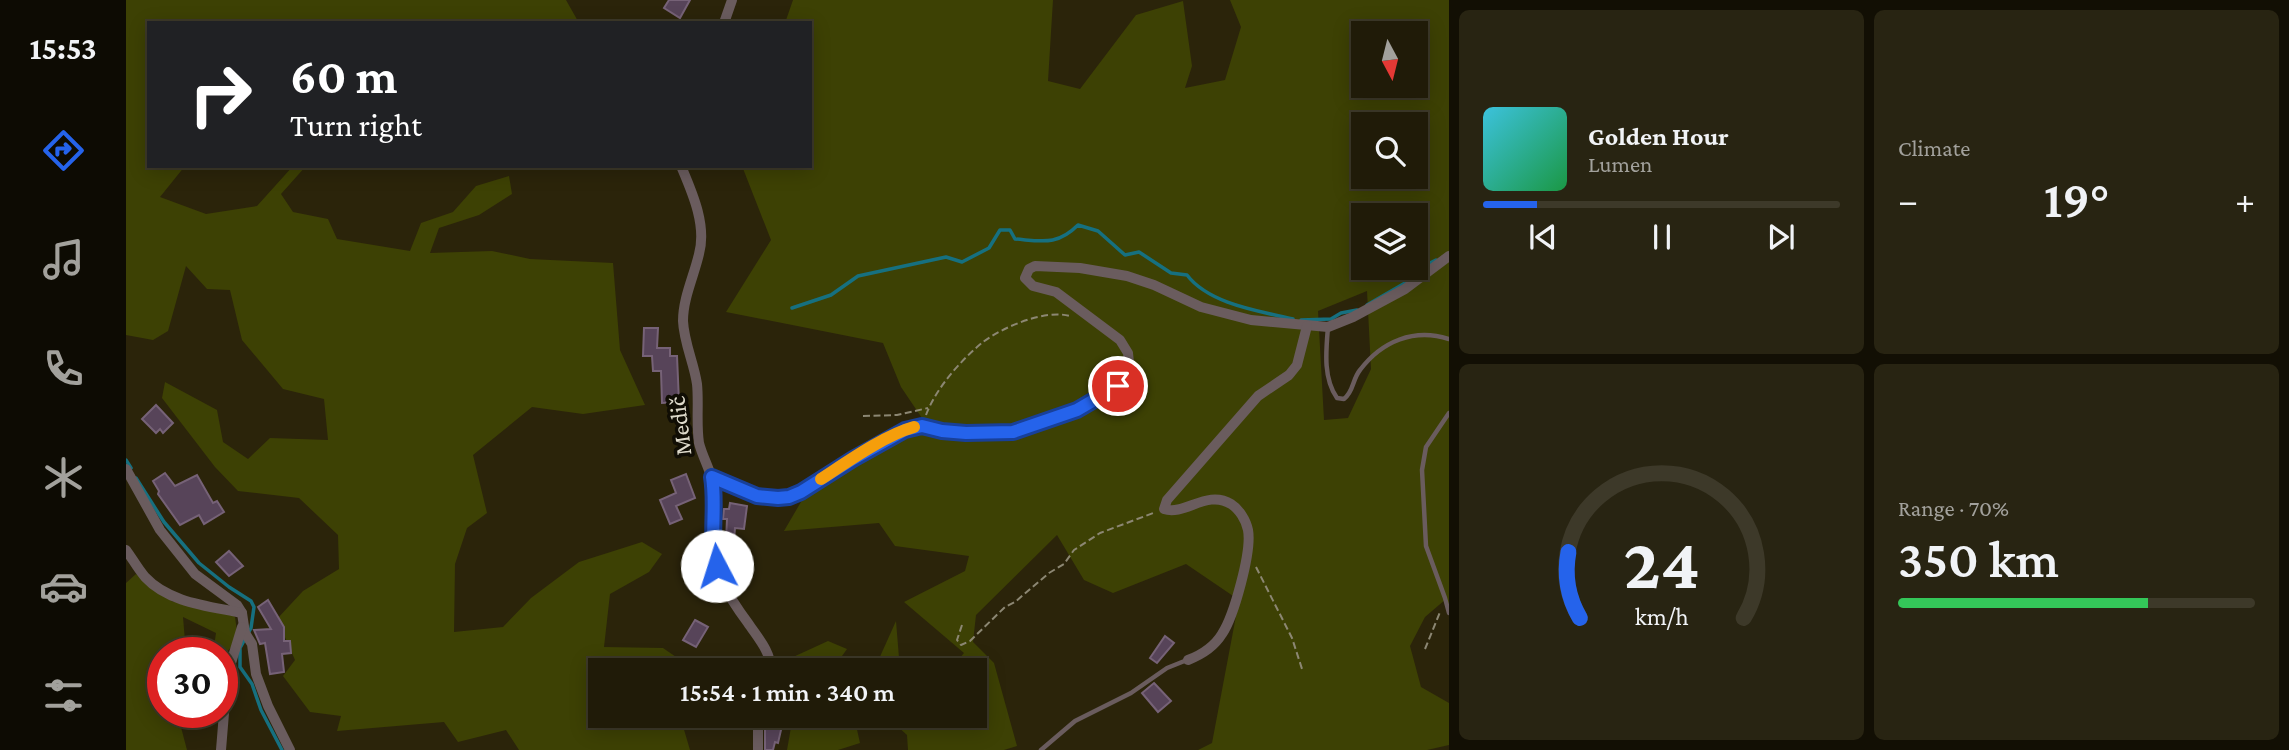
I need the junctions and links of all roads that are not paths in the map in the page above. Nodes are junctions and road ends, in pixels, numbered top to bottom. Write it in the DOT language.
graph roads {
  1 [pos="732,0"];
  2 [pos="725,21"];
  3 [pos="682,168"];
  4 [pos="1449,256"];
  5 [pos="1307,326"];
  6 [pos="1328,327"];
  7 [pos="1449,339"];
  8 [pos="1449,414"];
  9 [pos="126,470"];
  10 [pos="712,477"];
  11 [pos="126,550"];
  12 [pos="242,613"];
  13 [pos="1449,613"];
  14 [pos="244,629"];
  15 [pos="770,658"];
  16 [pos="1188,660"];
  17 [pos="758,728"];
  18 [pos="221,750"];
  19 [pos="290,750"];
  20 [pos="758,750"];
  21 [pos="1041,750"];
  1 -- 2 [label="street"];
  3 -- 10 [label="street, Medič"];
  4 -- 6 [label="street"];
  5 -- 6 [label="street"];
  5 -- 10 [label="street"];
  5 -- 16 [label="street"];
  6 -- 7 [label="lane"];
  8 -- 13 [label="lane"];
  9 -- 12 [label="street"];
  10 -- 15 [label="street, Medič"];
  11 -- 12 [label="street"];
  12 -- 14 [label="street"];
  14 -- 18 [label="street"];
  14 -- 19 [label="street"];
  16 -- 21 [label="lane"];
  17 -- 20 [label="street"];
}
